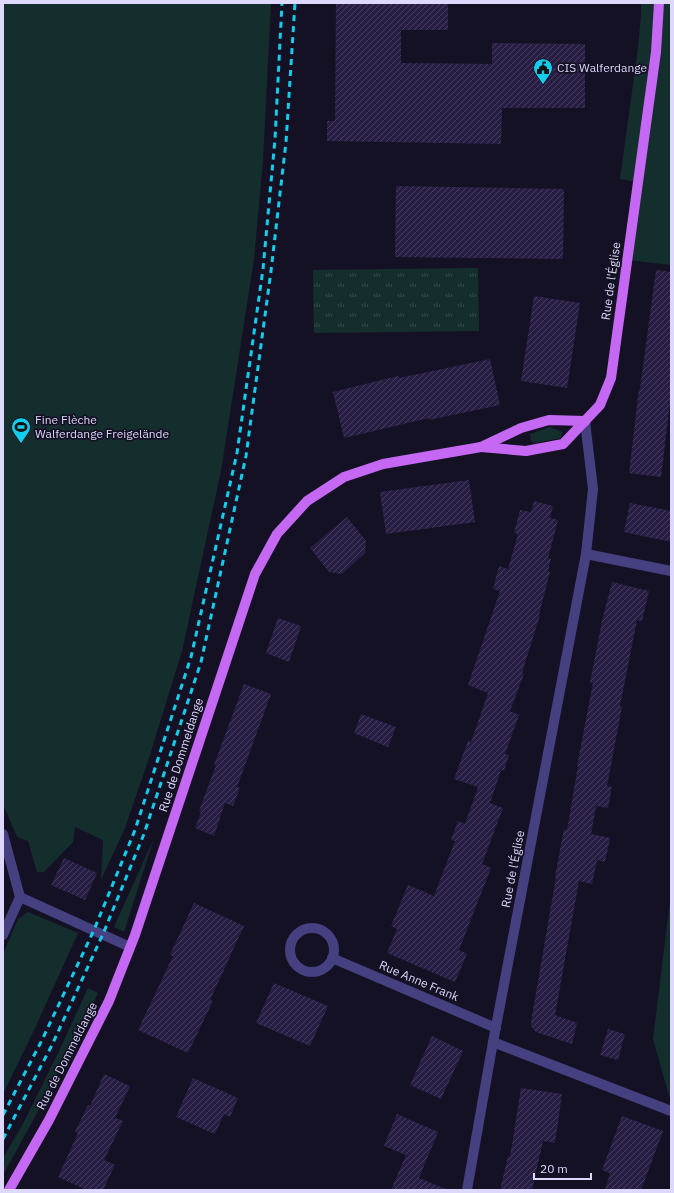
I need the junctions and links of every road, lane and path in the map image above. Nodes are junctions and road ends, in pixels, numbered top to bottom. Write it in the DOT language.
graph roads {
  1 [pos="659,3"];
  2 [pos="585,421"];
  3 [pos="481,447"];
  4 [pos="586,554"];
  5 [pos="671,571"];
  6 [pos="3,834"];
  7 [pos="20,897"];
  8 [pos="3,935"];
  9 [pos="130,947"];
  10 [pos="332,958"];
  11 [pos="496,1028"];
  12 [pos="493,1042"];
  13 [pos="671,1111"];
  14 [pos="9,1190"];
  15 [pos="467,1190"];
  1 -- 2 [label="main road, Rue de l'Église"];
  2 -- 3 [label="main road, Rue de Dommeldange"];
  2 -- 3 [label="main road, Rue de Dommeldange"];
  2 -- 4 [label="street, Rue de l'Église"];
  3 -- 9 [label="main road, Rue de Dommeldange"];
  4 -- 5 [label="street"];
  4 -- 11 [label="street, Rue de l'Église"];
  6 -- 7 [label="street"];
  7 -- 8 [label="street"];
  7 -- 9 [label="street"];
  9 -- 14 [label="main road, Rue de Dommeldange"];
  10 -- 10 [label="street"];
  10 -- 11 [label="street, Rue Anne Frank"];
  11 -- 12 [label="street, Rue de l'Église"];
  12 -- 13 [label="street"];
  12 -- 15 [label="street, Rue de l'Église"];
}
